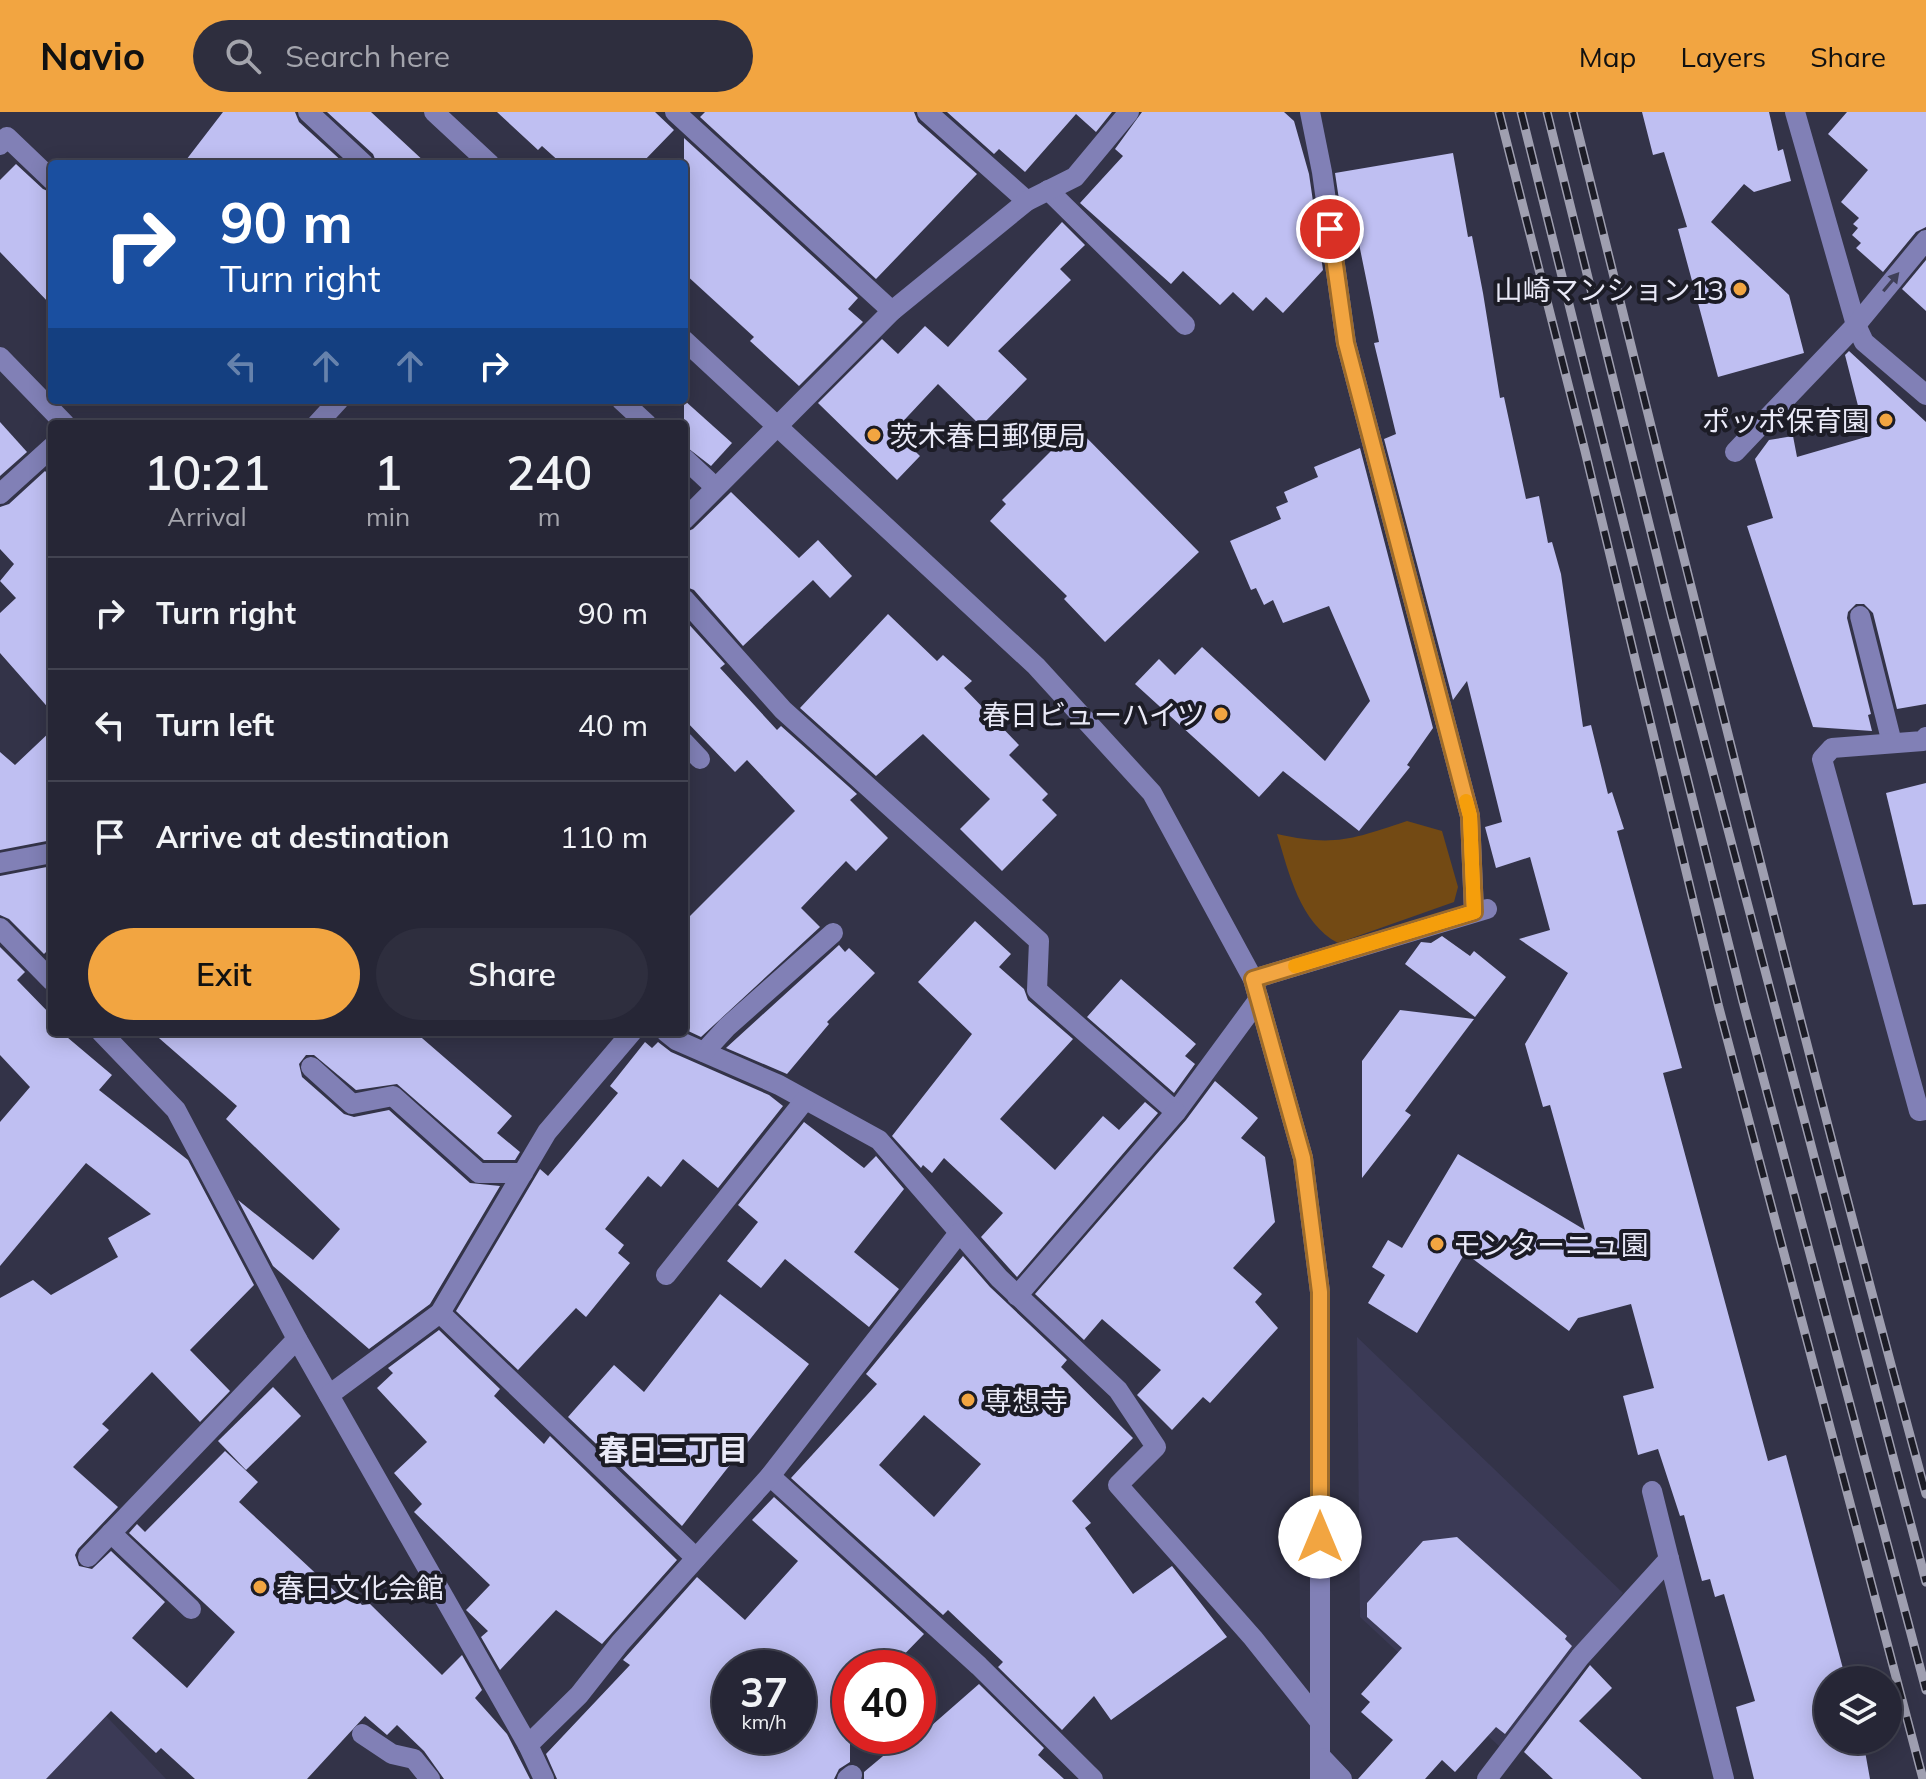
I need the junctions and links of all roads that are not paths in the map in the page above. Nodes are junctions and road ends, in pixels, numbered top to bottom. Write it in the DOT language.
graph roads {
  1 [pos="308,112"];
  2 [pos="434,112"];
  3 [pos="675,112"];
  4 [pos="927,112"];
  5 [pos="1129,112"];
  6 [pos="1310,112"];
  7 [pos="1795,112"];
  8 [pos="0,145"];
  9 [pos="360,160"];
  10 [pos="486,160"];
  11 [pos="48,176"];
  12 [pos="1048,190"];
  13 [pos="1027,201"];
  14 [pos="1926,240"];
  15 [pos="892,311"];
  16 [pos="1185,325"];
  17 [pos="1856,325"];
  18 [pos="688,344"];
  19 [pos="0,357"];
  20 [pos="46,393"];
  21 [pos="1926,395"];
  22 [pos="335,404"];
  23 [pos="625,404"];
  24 [pos="321,420"];
  25 [pos="643,420"];
  26 [pos="779,426"];
  27 [pos="48,451"];
  28 [pos="1735,452"];
  29 [pos="688,462"];
  30 [pos="715,487"];
  31 [pos="0,494"];
  32 [pos="688,516"];
  33 [pos="688,603"];
  34 [pos="1860,616"];
  35 [pos="1926,737"];
  36 [pos="1892,743"];
  37 [pos="688,746"];
  38 [pos="700,759"];
  39 [pos="48,854"];
  40 [pos="0,863"];
  41 [pos="0,928"];
  42 [pos="833,933"];
  43 [pos="48,977"];
  44 [pos="1253,979"];
  45 [pos="1259,999"];
  46 [pos="105,1036"];
  47 [pos="629,1036"];
  48 [pos="674,1036"];
  49 [pos="704,1052"];
  50 [pos="311,1067"];
  51 [pos="805,1100"];
  52 [pos="1926,1110"];
  53 [pos="1176,1112"];
  54 [pos="523,1173"];
  55 [pos="959,1233"];
  56 [pos="666,1275"];
  57 [pos="1017,1296"];
  58 [pos="440,1313"];
  59 [pos="297,1339"];
  60 [pos="329,1395"];
  61 [pos="770,1476"];
  62 [pos="1652,1491"];
  63 [pos="111,1533"];
  64 [pos="88,1557"];
  65 [pos="696,1558"];
  66 [pos="1669,1559"];
  67 [pos="191,1609"];
  68 [pos="1320,1722"];
  69 [pos="362,1734"];
  70 [pos="528,1745"];
  71 [pos="1322,1758"];
  72 [pos="430,1779"];
  73 [pos="544,1779"];
  74 [pos="1093,1779"];
  75 [pos="1320,1779"];
  76 [pos="1342,1779"];
  77 [pos="1487,1779"];
  78 [pos="1724,1779"];
  1 -- 9 [label="street"];
  2 -- 10 [label="street"];
  3 -- 15 [label="street"];
  4 -- 13 [label="street"];
  5 -- 12 [label="street"];
  6 -- 44 [label="street"];
  7 -- 17 [label="street"];
  8 -- 11 [label="street"];
  12 -- 13 [label="street"];
  12 -- 16 [label="street"];
  13 -- 15 [label="street"];
  17 -- 14 [label="street, one-way"];
  15 -- 26 [label="street"];
  17 -- 21 [label="street"];
  17 -- 28 [label="street"];
  18 -- 26 [label="street"];
  19 -- 20 [label="street"];
  22 -- 24 [label="street"];
  23 -- 25 [label="street"];
  26 -- 30 [label="street"];
  26 -- 44 [label="street"];
  27 -- 31 [label="street"];
  29 -- 30 [label="street"];
  30 -- 32 [label="street"];
  33 -- 53 [label="street"];
  34 -- 36 [label="street"];
  35 -- 36 [label="street"];
  36 -- 52 [label="street"];
  37 -- 38 [label="street"];
  39 -- 40 [label="street"];
  41 -- 43 [label="street"];
  42 -- 49 [label="street"];
  44 -- 45 [label="street"];
  45 -- 53 [label="street"];
  45 -- 68 [label="street"];
  46 -- 59 [label="street"];
  47 -- 54 [label="street"];
  48 -- 49 [label="street"];
  49 -- 51 [label="street"];
  50 -- 54 [label="street"];
  51 -- 55 [label="street"];
  51 -- 56 [label="street"];
  53 -- 57 [label="street"];
  54 -- 58 [label="street"];
  55 -- 57 [label="street"];
  55 -- 61 [label="street"];
  57 -- 68 [label="street"];
  58 -- 60 [label="street"];
  58 -- 65 [label="street"];
  59 -- 60 [label="street"];
  59 -- 63 [label="street"];
  60 -- 70 [label="street"];
  61 -- 65 [label="street"];
  61 -- 74 [label="street"];
  62 -- 66 [label="street"];
  63 -- 64 [label="street"];
  63 -- 67 [label="street"];
  65 -- 70 [label="street"];
  66 -- 77 [label="street"];
  66 -- 78 [label="street"];
  68 -- 71 [label="street"];
  69 -- 72 [label="street"];
  70 -- 73 [label="street"];
  71 -- 75 [label="street"];
  71 -- 76 [label="street"];
}
